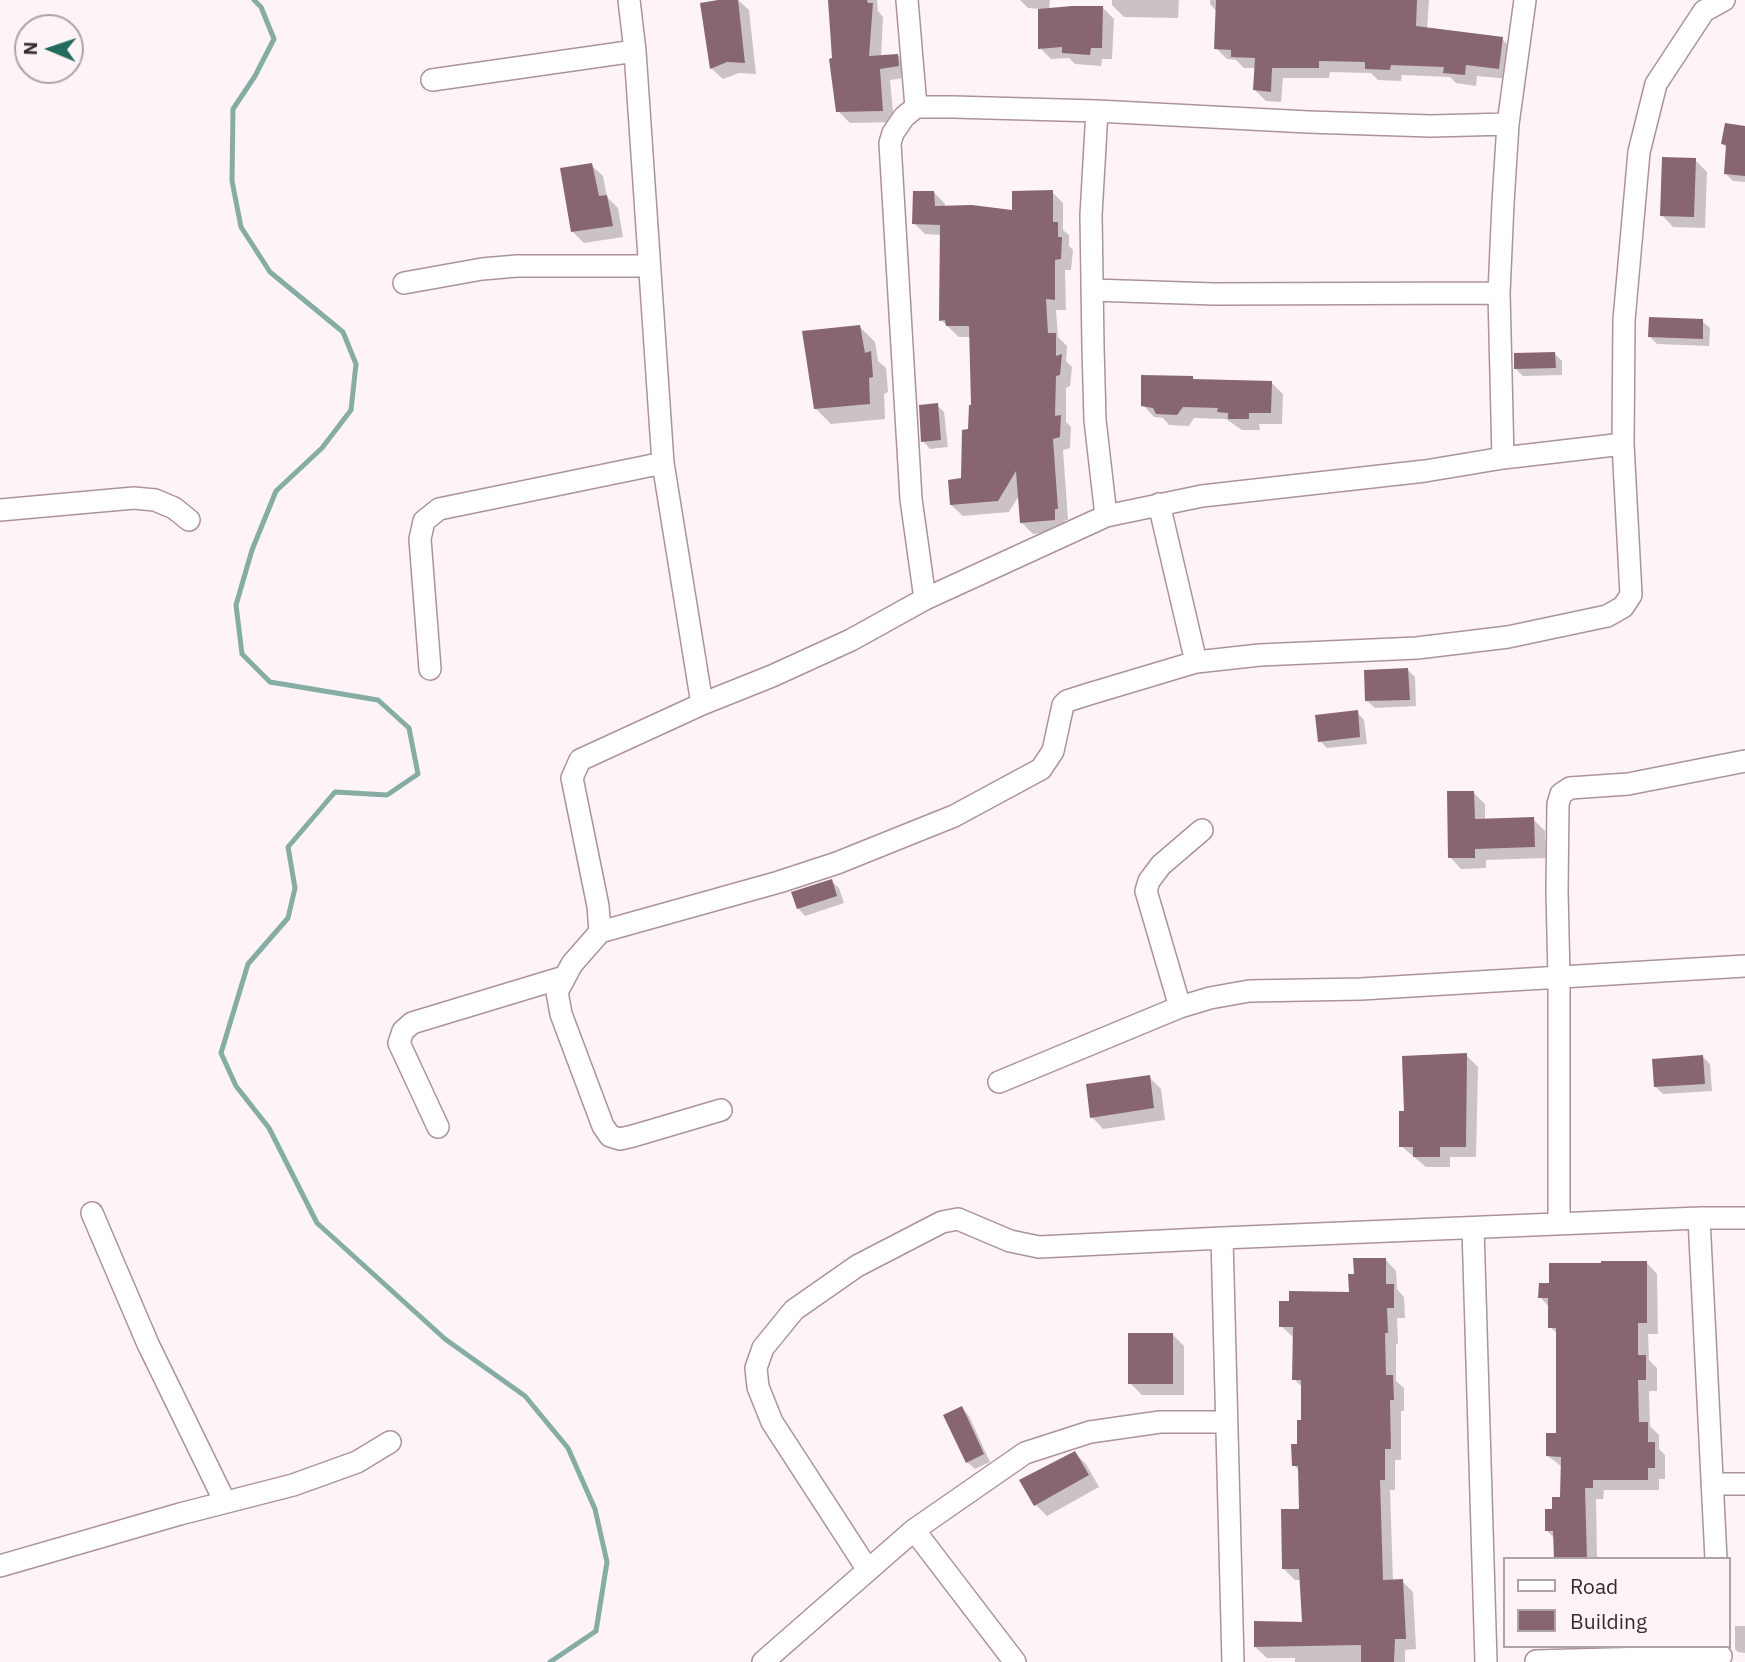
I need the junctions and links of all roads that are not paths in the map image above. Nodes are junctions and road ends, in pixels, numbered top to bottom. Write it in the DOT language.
graph roads {
  1 [pos="629,0"];
  2 [pos="907,0"];
  3 [pos="1525,0"];
  4 [pos="1724,0"];
  5 [pos="635,51"];
  6 [pos="432,80"];
  7 [pos="916,107"];
  8 [pos="1097,111"];
  9 [pos="1508,124"];
  10 [pos="648,266"];
  11 [pos="404,283"];
  12 [pos="1092,290"];
  13 [pos="1499,293"];
  14 [pos="1623,444"];
  15 [pos="1503,458"];
  16 [pos="663,463"];
  17 [pos="1159,504"];
  18 [pos="0,510"];
  19 [pos="1106,516"];
  20 [pos="190,520"];
  21 [pos="925,599"];
  22 [pos="1196,662"];
  23 [pos="430,669"];
  24 [pos="702,704"];
  25 [pos="1745,761"];
  26 [pos="1202,830"];
  27 [pos="600,932"];
  28 [pos="1745,966"];
  29 [pos="564,977"];
  30 [pos="1559,978"];
  31 [pos="1180,1007"];
  32 [pos="999,1082"];
  33 [pos="721,1110"];
  34 [pos="438,1127"];
  35 [pos="92,1213"];
  36 [pos="1699,1218"];
  37 [pos="1745,1218"];
  38 [pos="1559,1224"];
  39 [pos="1474,1228"];
  40 [pos="1222,1238"];
  41 [pos="1225,1422"];
  42 [pos="390,1442"];
  43 [pos="1712,1484"];
  44 [pos="1745,1484"];
  45 [pos="225,1502"];
  46 [pos="914,1530"];
  47 [pos="1716,1557"];
  48 [pos="0,1566"];
  49 [pos="868,1570"];
  50 [pos="1721,1655"];
  51 [pos="1227,1660"];
  52 [pos="1536,1661"];
  53 [pos="762,1662"];
  54 [pos="1014,1662"];
  55 [pos="1486,1662"];
  1 -- 5 [label="street"];
  2 -- 7 [label="street"];
  3 -- 9 [label="street"];
  4 -- 14 [label="street"];
  5 -- 6 [label="street"];
  5 -- 10 [label="street"];
  7 -- 8 [label="street"];
  7 -- 21 [label="street"];
  8 -- 9 [label="street"];
  8 -- 12 [label="street"];
  9 -- 13 [label="street"];
  10 -- 11 [label="street"];
  10 -- 16 [label="street"];
  12 -- 13 [label="street"];
  12 -- 19 [label="street"];
  13 -- 15 [label="street"];
  14 -- 15 [label="street"];
  14 -- 22 [label="street"];
  15 -- 17 [label="street"];
  16 -- 23 [label="street"];
  16 -- 24 [label="street"];
  17 -- 19 [label="street"];
  17 -- 22 [label="street"];
  18 -- 20 [label="street"];
  19 -- 21 [label="street"];
  21 -- 24 [label="street"];
  22 -- 27 [label="street"];
  24 -- 27 [label="street"];
  25 -- 30 [label="street"];
  26 -- 31 [label="street"];
  27 -- 29 [label="street"];
  28 -- 30 [label="street"];
  29 -- 33 [label="street"];
  29 -- 34 [label="street"];
  30 -- 31 [label="street"];
  30 -- 38 [label="street"];
  31 -- 32 [label="street"];
  35 -- 45 [label="street"];
  36 -- 37 [label="street"];
  36 -- 38 [label="street"];
  36 -- 43 [label="street"];
  38 -- 39 [label="street"];
  39 -- 40 [label="street"];
  39 -- 55 [label="street"];
  40 -- 41 [label="street"];
  40 -- 49 [label="street"];
  41 -- 46 [label="street"];
  41 -- 51 [label="street"];
  42 -- 45 [label="street"];
  43 -- 44 [label="street"];
  43 -- 47 [label="street"];
  45 -- 48 [label="street"];
  46 -- 49 [label="street"];
  46 -- 54 [label="street"];
  49 -- 53 [label="street"];
  50 -- 52 [label="street"];
}
